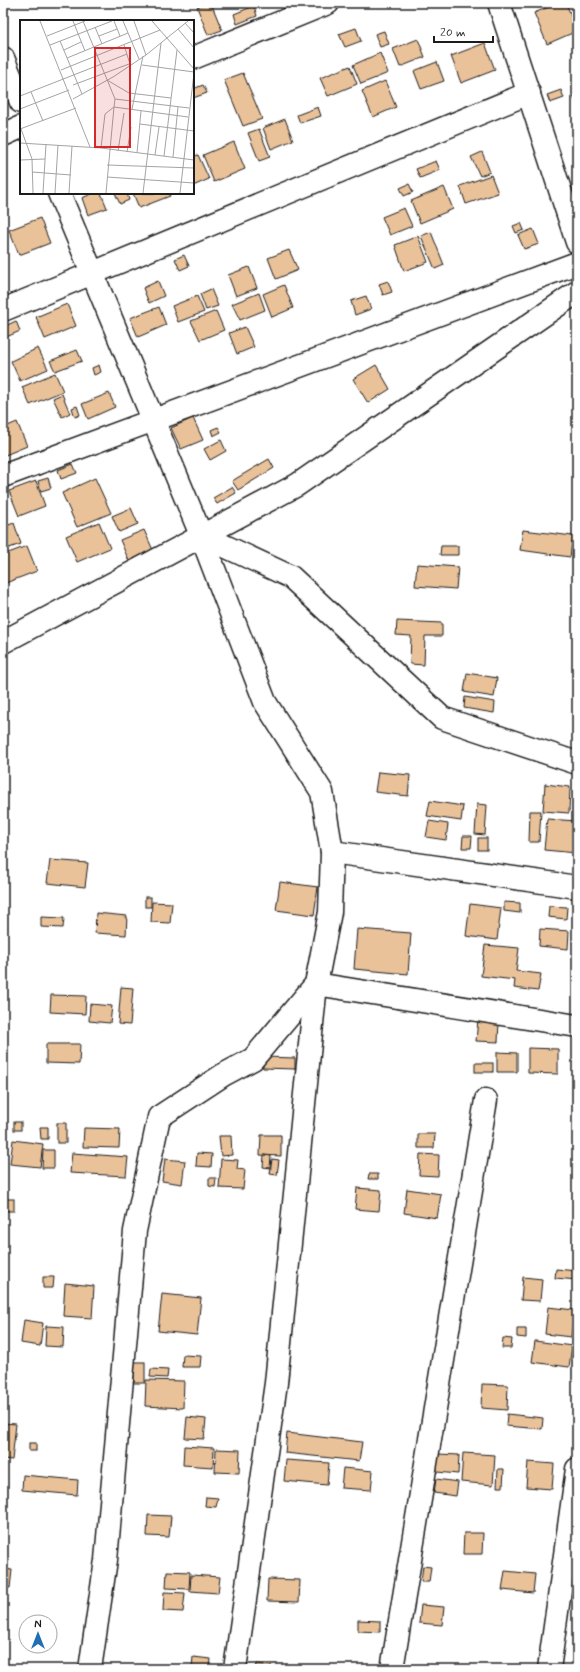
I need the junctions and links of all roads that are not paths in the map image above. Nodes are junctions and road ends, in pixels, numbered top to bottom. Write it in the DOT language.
graph roads {
  1 [pos="328,3"];
  2 [pos="499,3"];
  3 [pos="3,58"];
  4 [pos="194,58"];
  5 [pos="529,93"];
  6 [pos="20,100"];
  7 [pos="20,127"];
  8 [pos="3,135"];
  9 [pos="59,194"];
  10 [pos="577,242"];
  11 [pos="577,263"];
  12 [pos="92,274"];
  13 [pos="577,292"];
  14 [pos="3,310"];
  15 [pos="153,420"];
  16 [pos="3,476"];
  17 [pos="201,535"];
  18 [pos="3,642"];
  19 [pos="577,763"];
  20 [pos="332,852"];
  21 [pos="577,887"];
  22 [pos="316,984"];
  23 [pos="577,1026"];
  24 [pos="486,1100"];
  25 [pos="577,1469"];
  26 [pos="90,1669"];
  27 [pos="235,1669"];
  28 [pos="392,1669"];
  29 [pos="549,1669"];
  1 -- 4 [label="street"];
  2 -- 5 [label="street"];
  3 -- 6 [label="street"];
  5 -- 10 [label="street"];
  5 -- 12 [label="street"];
  7 -- 8 [label="street"];
  9 -- 12 [label="street"];
  11 -- 15 [label="street"];
  12 -- 14 [label="street"];
  12 -- 15 [label="street"];
  13 -- 17 [label="street"];
  15 -- 16 [label="street"];
  15 -- 17 [label="street"];
  17 -- 18 [label="street"];
  17 -- 19 [label="street"];
  17 -- 20 [label="street"];
  20 -- 21 [label="street"];
  20 -- 22 [label="street"];
  22 -- 23 [label="street"];
  22 -- 26 [label="street"];
  22 -- 27 [label="street"];
  24 -- 28 [label="street"];
  25 -- 29 [label="street"];
}
